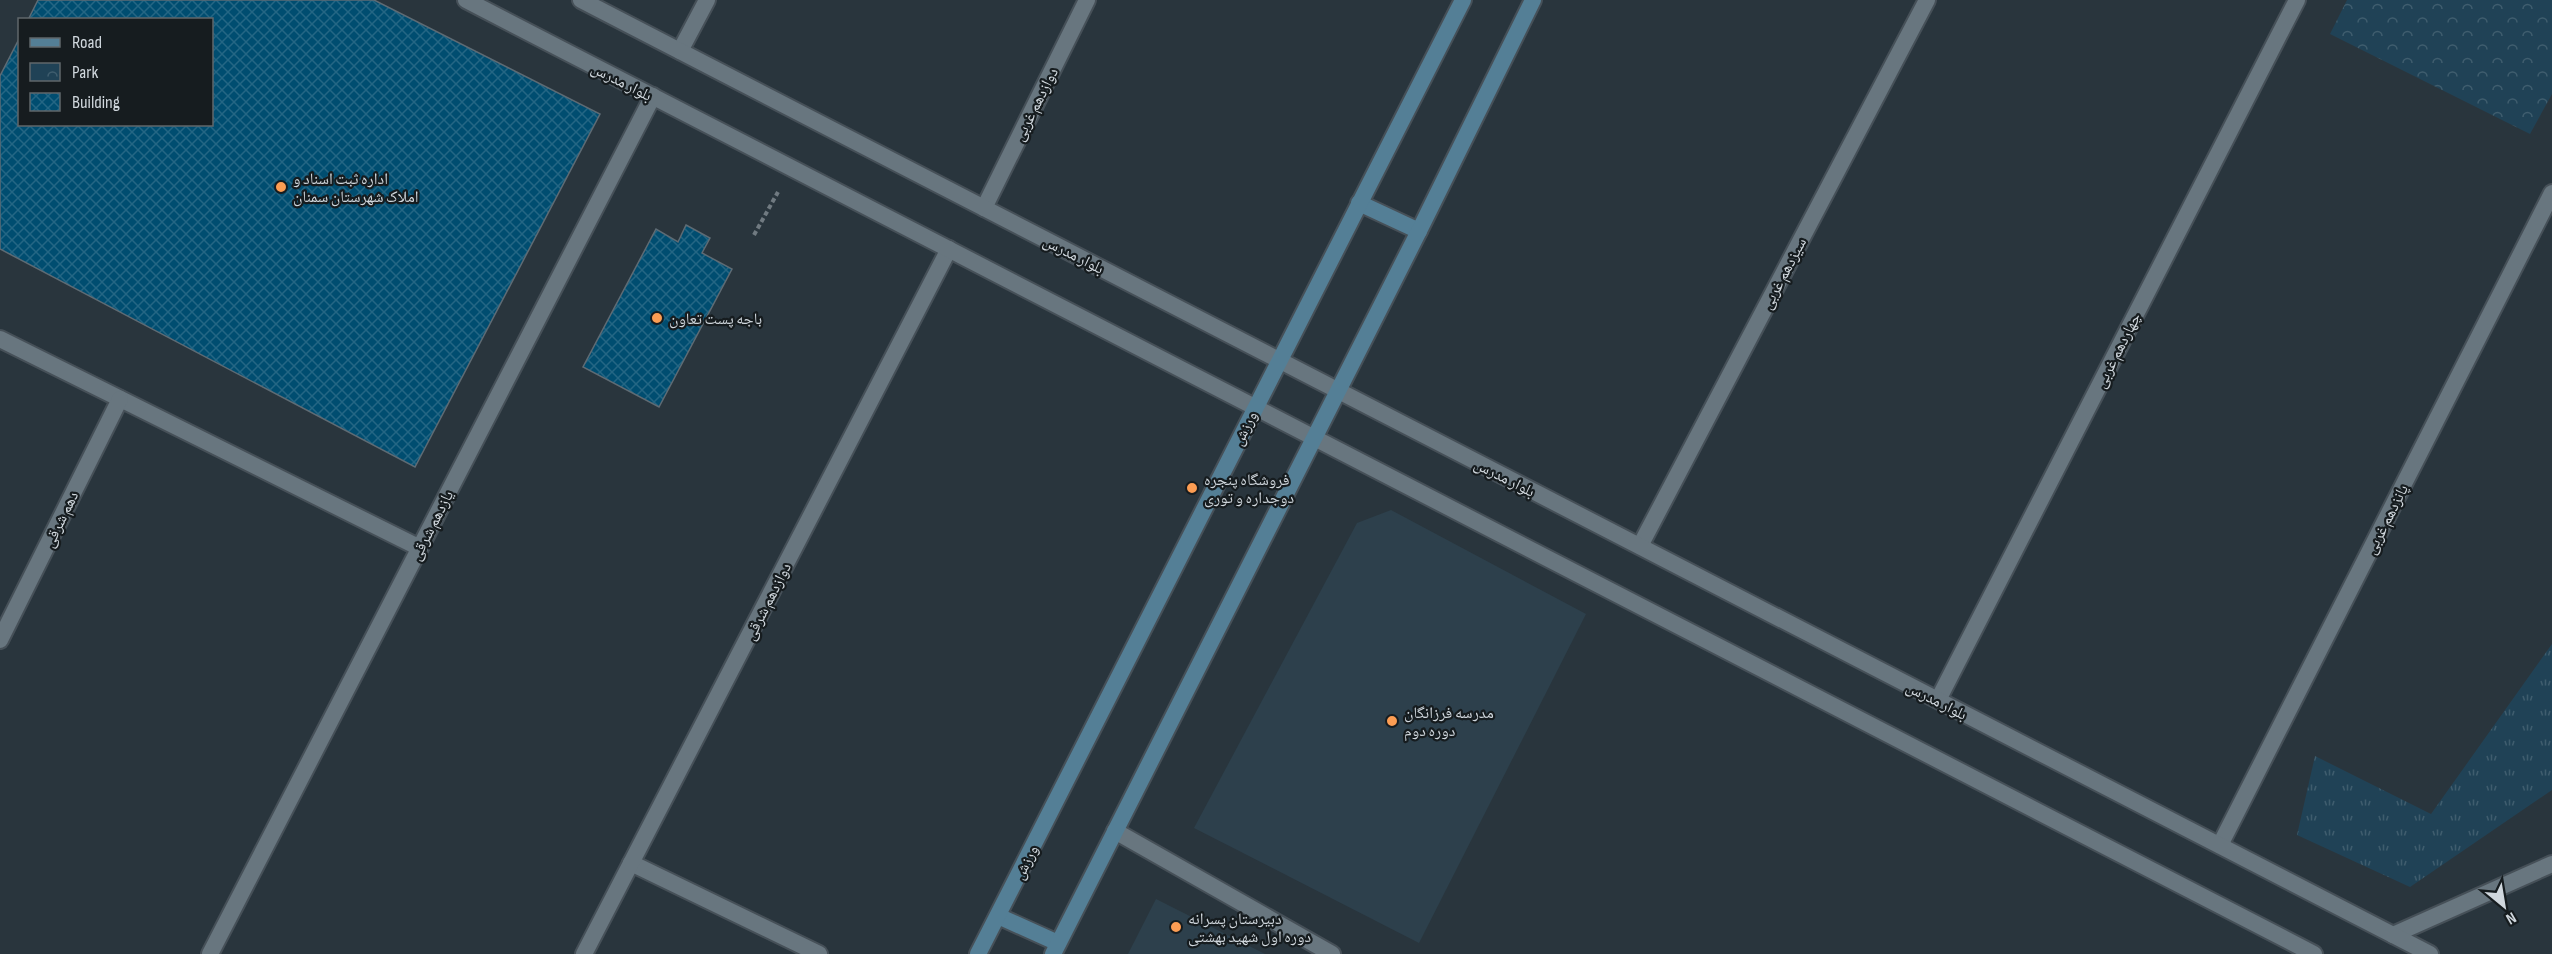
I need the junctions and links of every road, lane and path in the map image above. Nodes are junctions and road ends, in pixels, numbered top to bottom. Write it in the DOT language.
graph roads {
  1 [pos="466,0"];
  2 [pos="581,0"];
  3 [pos="707,0"];
  4 [pos="1087,0"];
  5 [pos="1463,0"];
  6 [pos="1533,0"];
  7 [pos="1927,0"];
  8 [pos="2297,0"];
  9 [pos="680,51"];
  10 [pos="652,96"];
  11 [pos="791,168"];
  12 [pos="2552,193"];
  13 [pos="1359,203"];
  14 [pos="984,208"];
  15 [pos="1419,231"];
  16 [pos="754,235"];
  17 [pos="949,249"];
  18 [pos="0,339"];
  19 [pos="1278,360"];
  20 [pos="1337,390"];
  21 [pos="120,399"];
  22 [pos="1254,407"];
  23 [pos="1314,437"];
  24 [pos="1640,546"];
  25 [pos="420,548"];
  26 [pos="0,640"];
  27 [pos="1938,700"];
  28 [pos="1115,831"];
  29 [pos="2220,845"];
  30 [pos="631,863"];
  31 [pos="2552,864"];
  32 [pos="998,916"];
  33 [pos="2393,935"];
  34 [pos="1056,949"];
  35 [pos="210,954"];
  36 [pos="584,954"];
  37 [pos="819,954"];
  38 [pos="978,954"];
  39 [pos="1332,954"];
  40 [pos="2314,954"];
  41 [pos="2430,954"];
  1 -- 10 [label="street, بلوار مدرس"];
  2 -- 9 [label="street, بلوار مدرس"];
  3 -- 9 [label="street"];
  4 -- 14 [label="street, دوازدهم غربی"];
  5 -- 13 [label="main road, ورزش"];
  6 -- 15 [label="main road"];
  7 -- 24 [label="street, سیزدهم غربی"];
  8 -- 27 [label="street, چهاردهم غربی"];
  9 -- 14 [label="street, بلوار مدرس"];
  10 -- 11 [label="street, بلوار مدرس"];
  10 -- 25 [label="street, یازدهم شرقی"];
  11 -- 16 [label="path"];
  11 -- 17 [label="street, بلوار مدرس"];
  12 -- 29 [label="street, پانزدهم غربی"];
  13 -- 15 [label="main road"];
  13 -- 19 [label="main road, ورزش"];
  14 -- 19 [label="street, بلوار مدرس"];
  15 -- 20 [label="main road"];
  17 -- 22 [label="street, بلوار مدرس"];
  17 -- 30 [label="street, دوازدهم شرقی"];
  18 -- 21 [label="street"];
  19 -- 20 [label="street, بلوار مدرس"];
  19 -- 22 [label="main road, ورزش"];
  20 -- 23 [label="main road"];
  20 -- 24 [label="street, بلوار مدرس"];
  21 -- 25 [label="street"];
  21 -- 26 [label="street, دهم شرقی"];
  22 -- 23 [label="street, بلوار مدرس"];
  22 -- 32 [label="main road, ورزش"];
  23 -- 28 [label="main road"];
  23 -- 40 [label="street, بلوار مدرس"];
  24 -- 27 [label="street, بلوار مدرس"];
  25 -- 35 [label="street, یازدهم شرقی"];
  27 -- 29 [label="street, بلوار مدرس"];
  28 -- 34 [label="main road"];
  28 -- 39 [label="street"];
  29 -- 33 [label="street, بلوار مدرس"];
  30 -- 36 [label="street, دوازدهم شرقی"];
  30 -- 37 [label="street"];
  31 -- 33 [label="street"];
  32 -- 34 [label="main road"];
  32 -- 38 [label="main road, ورزش"];
  33 -- 41 [label="street, بلوار مدرس"];
}
